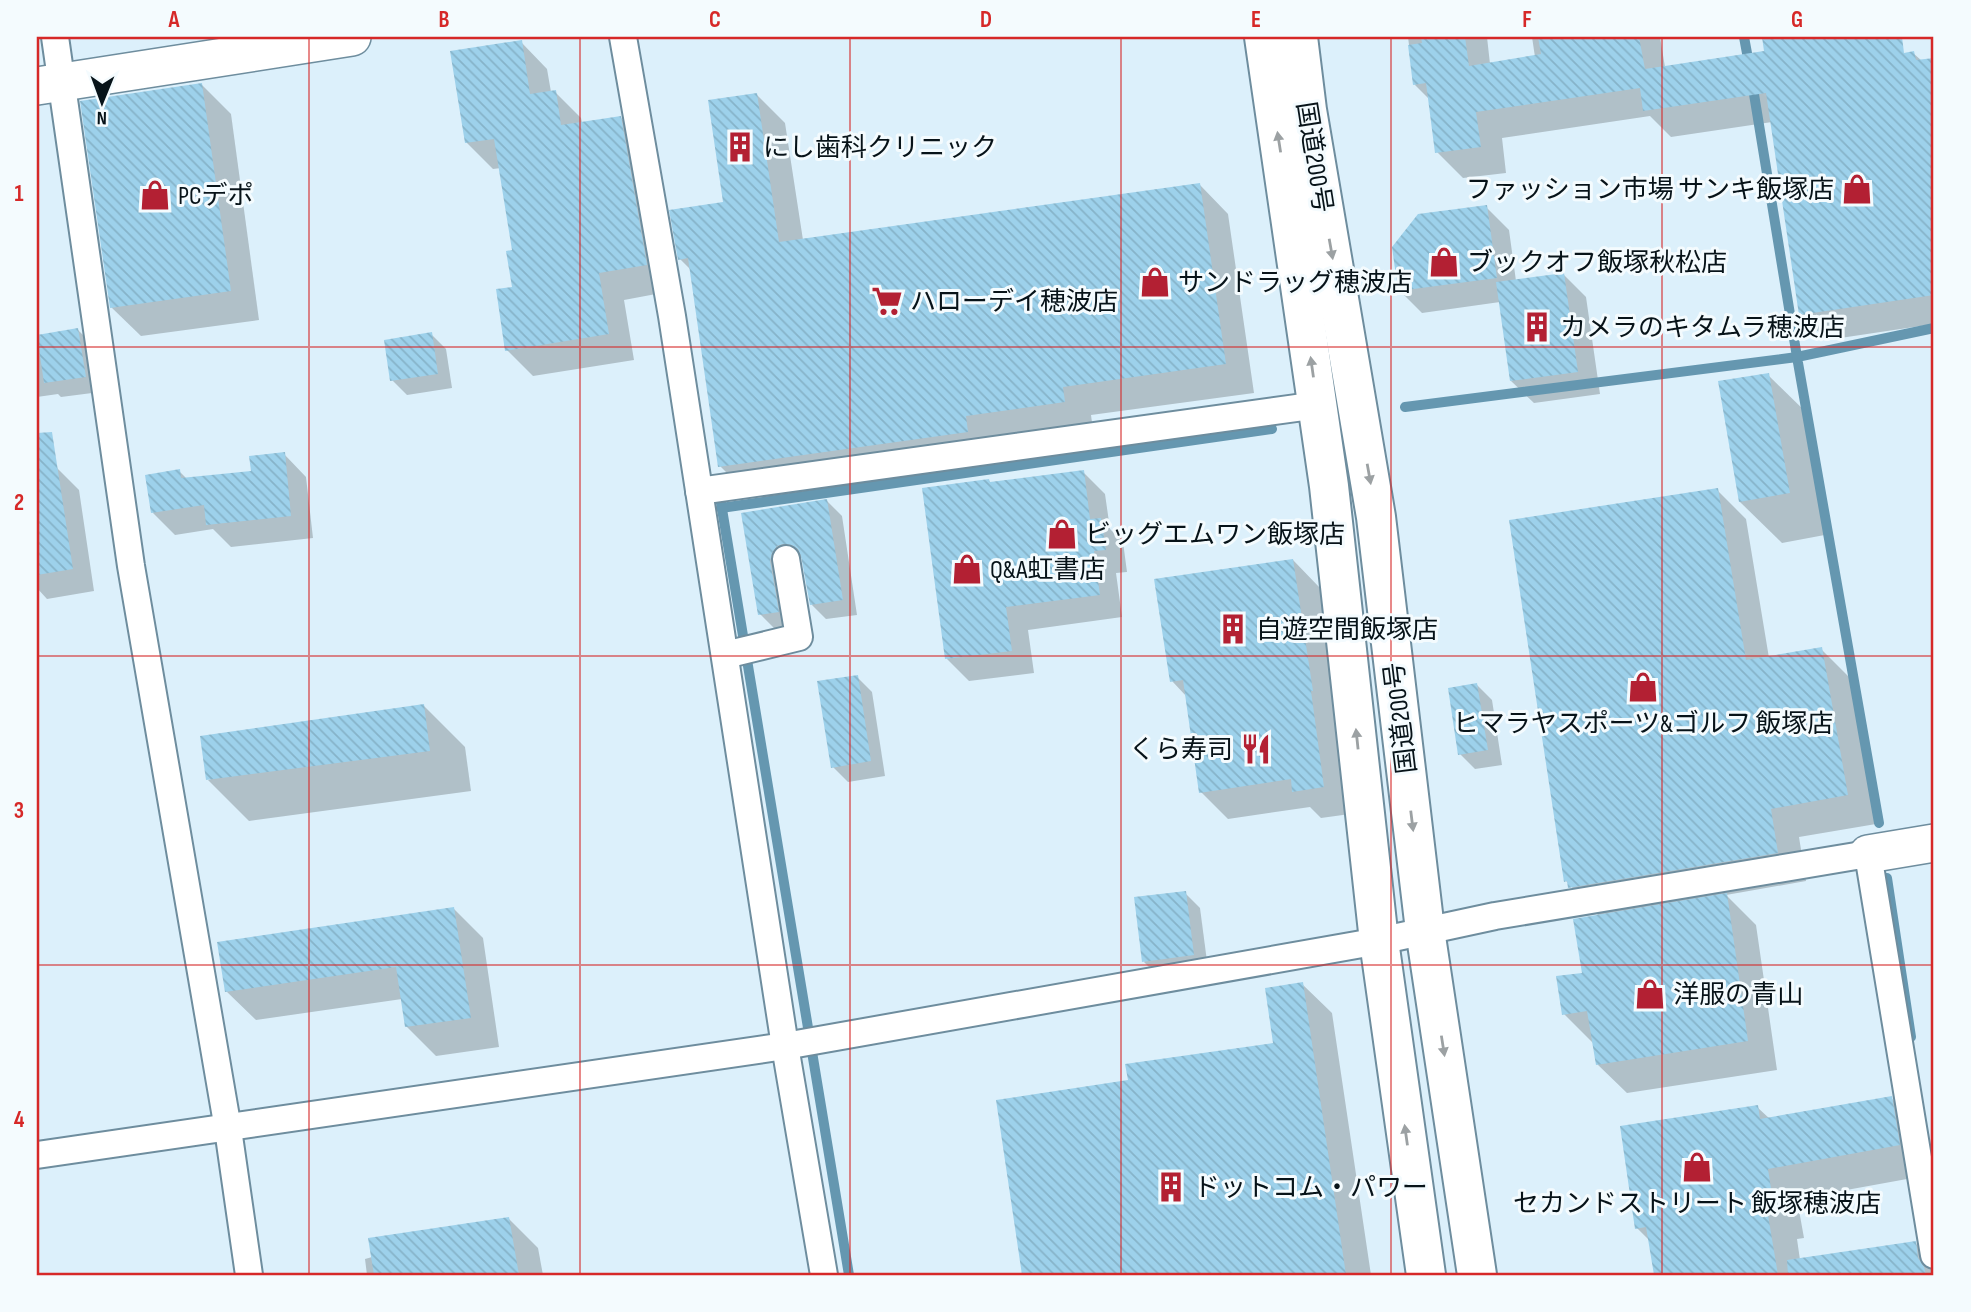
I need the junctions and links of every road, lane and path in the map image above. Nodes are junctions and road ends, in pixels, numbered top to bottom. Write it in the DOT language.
graph roads {
  1 [pos="55,37"];
  2 [pos="352,37"];
  3 [pos="623,37"];
  4 [pos="1264,37"];
  5 [pos="1298,37"];
  6 [pos="49,84"];
  7 [pos="1318,405"];
  8 [pos="699,491"];
  9 [pos="786,559"];
  10 [pos="740,651"];
  11 [pos="1934,843"];
  12 [pos="1868,854"];
  13 [pos="1425,930"];
  14 [pos="1379,941"];
  15 [pos="801,1043"];
  16 [pos="228,1129"];
  17 [pos="37,1155"];
  18 [pos="1934,1255"];
  19 [pos="249,1275"];
  20 [pos="824,1275"];
  21 [pos="1426,1275"];
  22 [pos="1477,1275"];
  1 -- 6 [label="street"];
  2 -- 6 [label="street"];
  3 -- 8 [label="street"];
  7 -- 4 [label="highway, 国道200号, one-way"];
  5 -- 13 [label="highway, 国道200号, one-way"];
  6 -- 16 [label="street"];
  7 -- 8 [label="street"];
  14 -- 7 [label="highway, 国道200号, one-way"];
  8 -- 10 [label="street"];
  9 -- 10 [label="street"];
  10 -- 15 [label="street"];
  11 -- 12 [label="street"];
  12 -- 13 [label="street"];
  12 -- 18 [label="street"];
  13 -- 14 [label="street"];
  13 -- 22 [label="highway, 国道200号, one-way"];
  14 -- 15 [label="street"];
  21 -- 14 [label="highway, 国道200号, one-way"];
  15 -- 16 [label="street"];
  15 -- 20 [label="street"];
  16 -- 17 [label="street"];
  16 -- 19 [label="street"];
}
